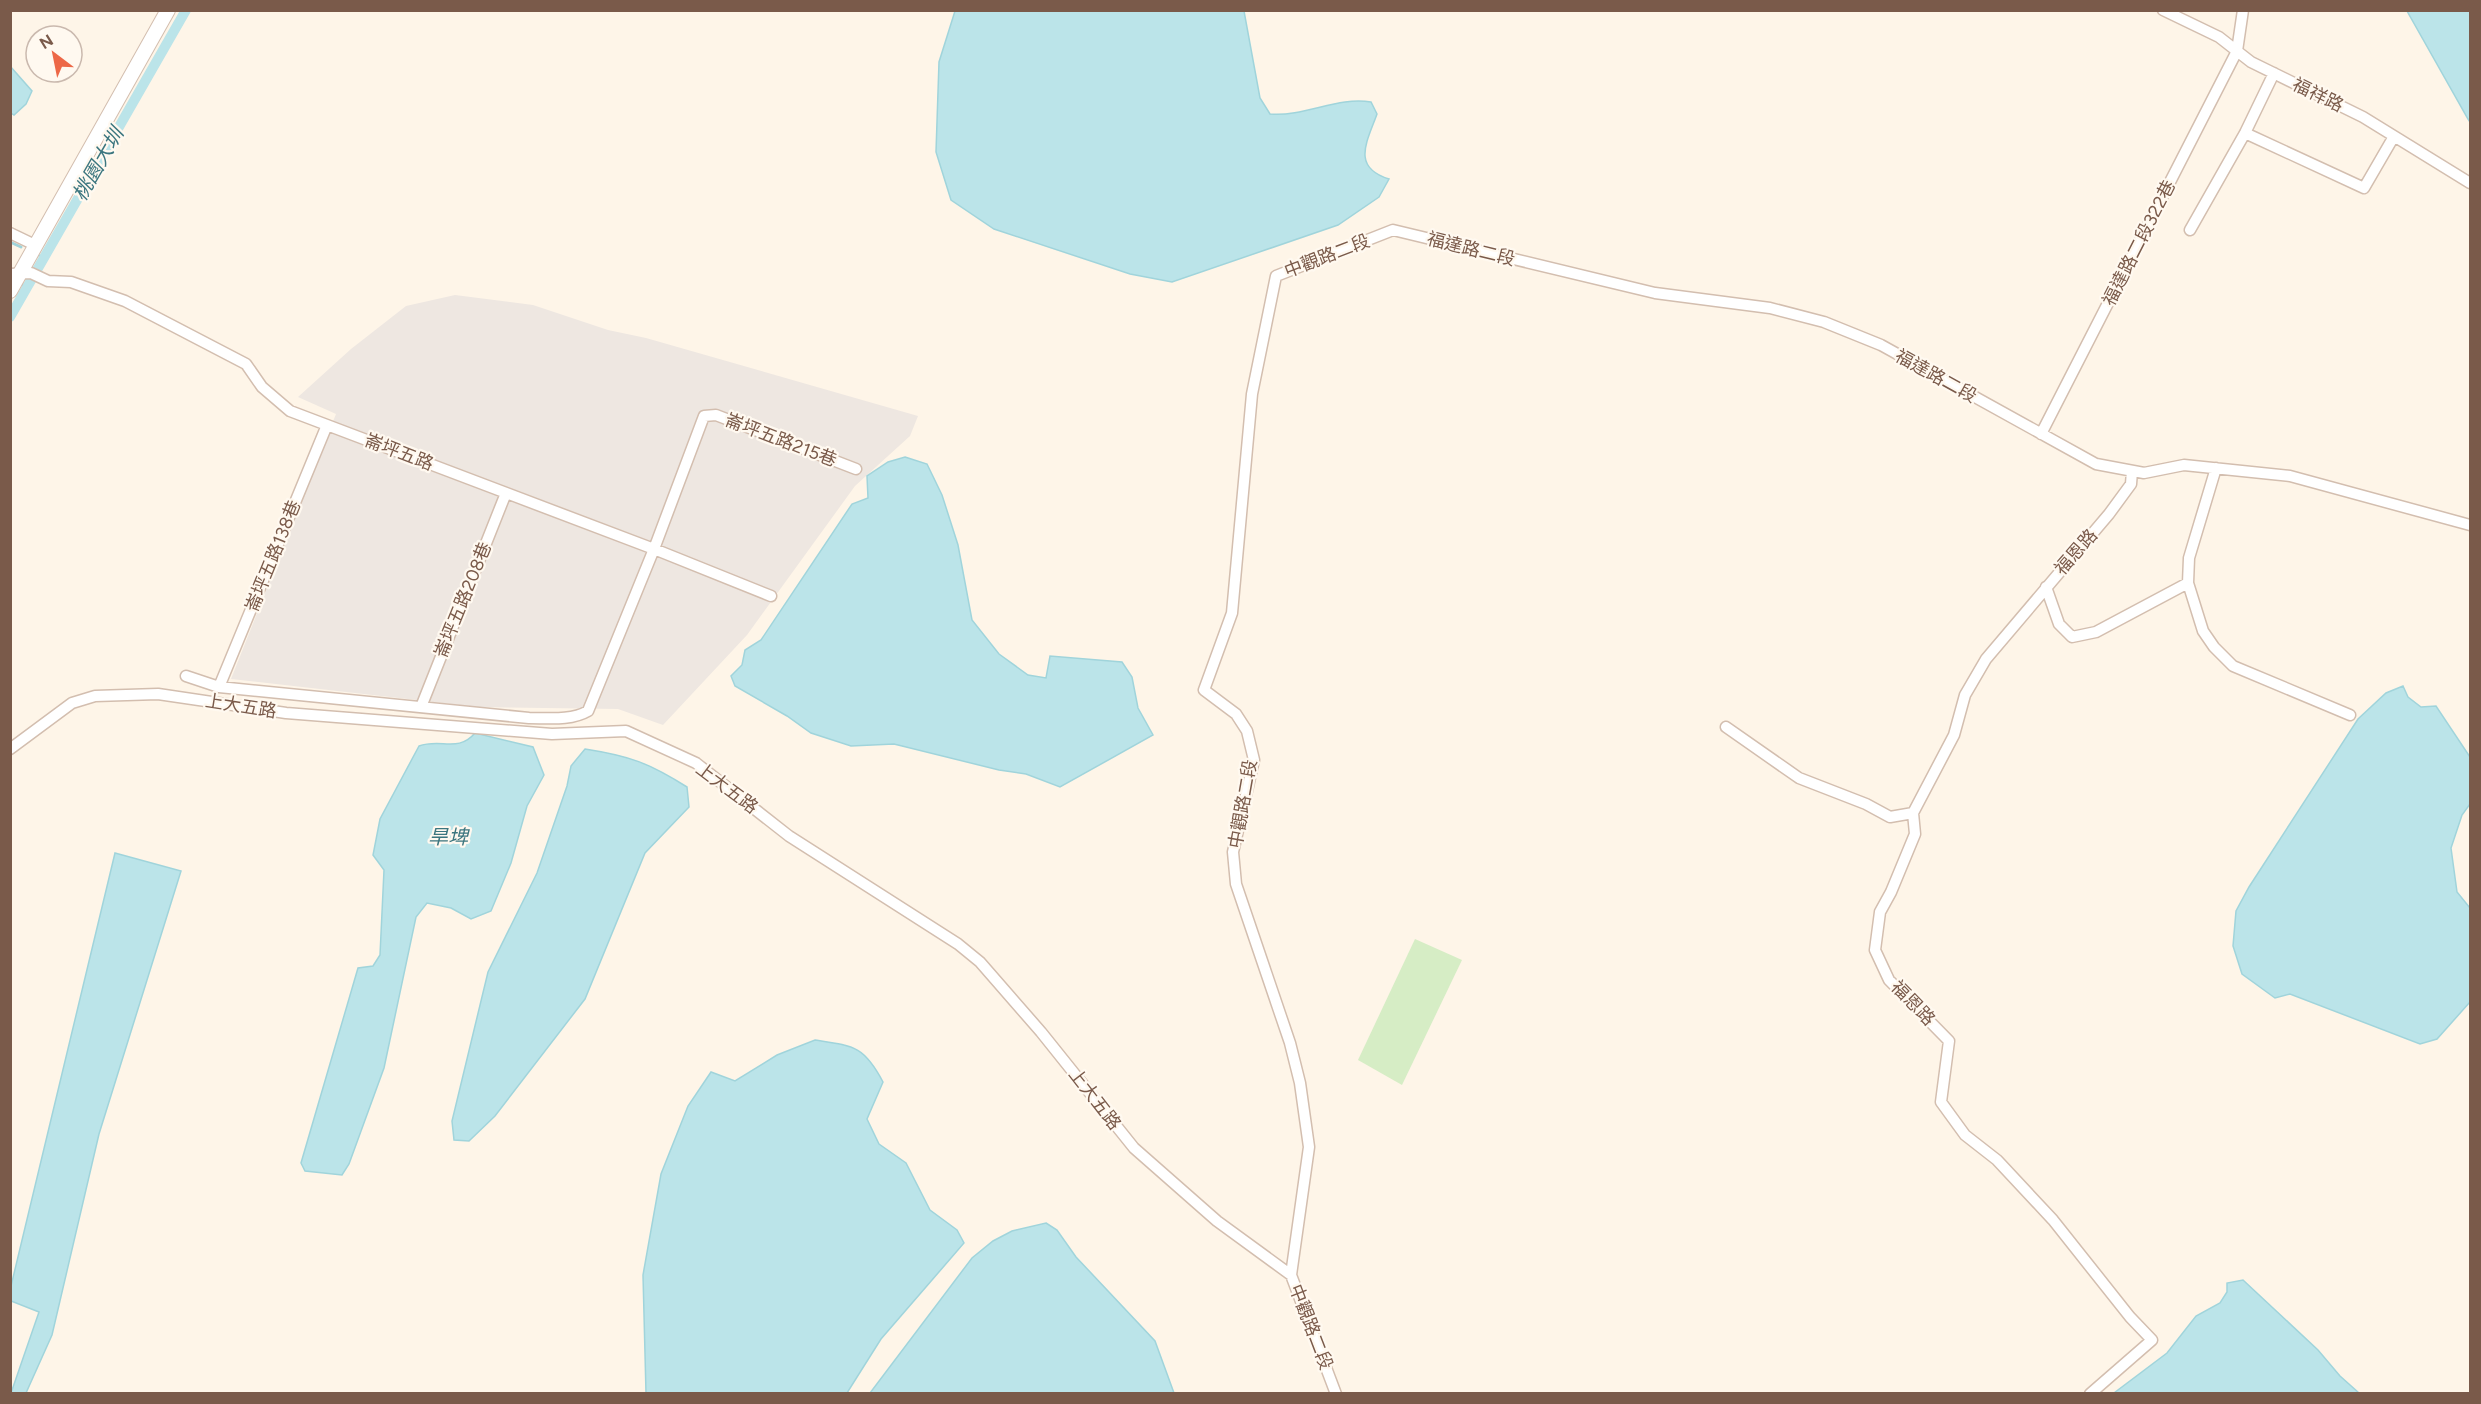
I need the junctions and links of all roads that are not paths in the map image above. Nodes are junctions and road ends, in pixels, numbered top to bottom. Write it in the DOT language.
graph roads {
  1 [pos="168,10"];
  2 [pos="2163,10"];
  3 [pos="2243,10"];
  4 [pos="2237,51"];
  5 [pos="2274,73"];
  6 [pos="2245,133"];
  7 [pos="2393,138"];
  8 [pos="2470,183"];
  9 [pos="1394,230"];
  10 [pos="2190,230"];
  11 [pos="10,233"];
  12 [pos="35,245"];
  13 [pos="20,274"];
  14 [pos="10,291"];
  15 [pos="327,425"];
  16 [pos="2041,434"];
  17 [pos="2216,468"];
  18 [pos="856,469"];
  19 [pos="2132,471"];
  20 [pos="506,493"];
  21 [pos="2470,525"];
  22 [pos="654,549"];
  23 [pos="2188,583"];
  24 [pos="2046,587"];
  25 [pos="771,596"];
  26 [pos="186,676"];
  27 [pos="219,687"];
  28 [pos="421,707"];
  29 [pos="2350,715"];
  30 [pos="569,718"];
  31 [pos="1726,727"];
  32 [pos="582,732"];
  33 [pos="10,749"];
  34 [pos="1913,813"];
  35 [pos="1292,1275"];
  36 [pos="1336,1394"];
  37 [pos="2090,1394"];
  1 -- 12 [label="street"];
  2 -- 4 [label="street, 福祥路"];
  3 -- 4 [label="street, 福達路二段322巷"];
  4 -- 5 [label="street, 福祥路"];
  4 -- 16 [label="street, 福達路二段322巷"];
  5 -- 6 [label="street"];
  5 -- 7 [label="street, 福祥路"];
  6 -- 7 [label="street"];
  6 -- 10 [label="street"];
  7 -- 8 [label="street, 福祥路"];
  9 -- 16 [label="street, 福達路二段"];
  9 -- 35 [label="street, 中觀路二段"];
  11 -- 12 [label="street"];
  12 -- 13 [label="street"];
  13 -- 14 [label="street"];
  13 -- 15 [label="street, 崙坪五路"];
  15 -- 20 [label="street, 崙坪五路"];
  15 -- 27 [label="street, 崙坪五路138巷"];
  16 -- 19 [label="street, 福達路二段"];
  17 -- 19 [label="street, 福達路二段"];
  17 -- 21 [label="street, 福達路二段"];
  17 -- 23 [label="street"];
  18 -- 22 [label="street, 崙坪五路215巷"];
  19 -- 24 [label="street, 福恩路"];
  20 -- 22 [label="street, 崙坪五路"];
  20 -- 28 [label="street, 崙坪五路208巷"];
  22 -- 25 [label="street, 崙坪五路"];
  22 -- 30 [label="street"];
  23 -- 24 [label="street"];
  23 -- 29 [label="street"];
  24 -- 34 [label="street, 福恩路"];
  26 -- 27 [label="street"];
  27 -- 28 [label="street"];
  28 -- 30 [label="street"];
  30 -- 32 [label="street"];
  31 -- 34 [label="street"];
  32 -- 33 [label="street, 上大五路"];
  32 -- 35 [label="street, 上大五路"];
  34 -- 37 [label="street, 福恩路"];
  35 -- 36 [label="street, 中觀路二段"];
}
